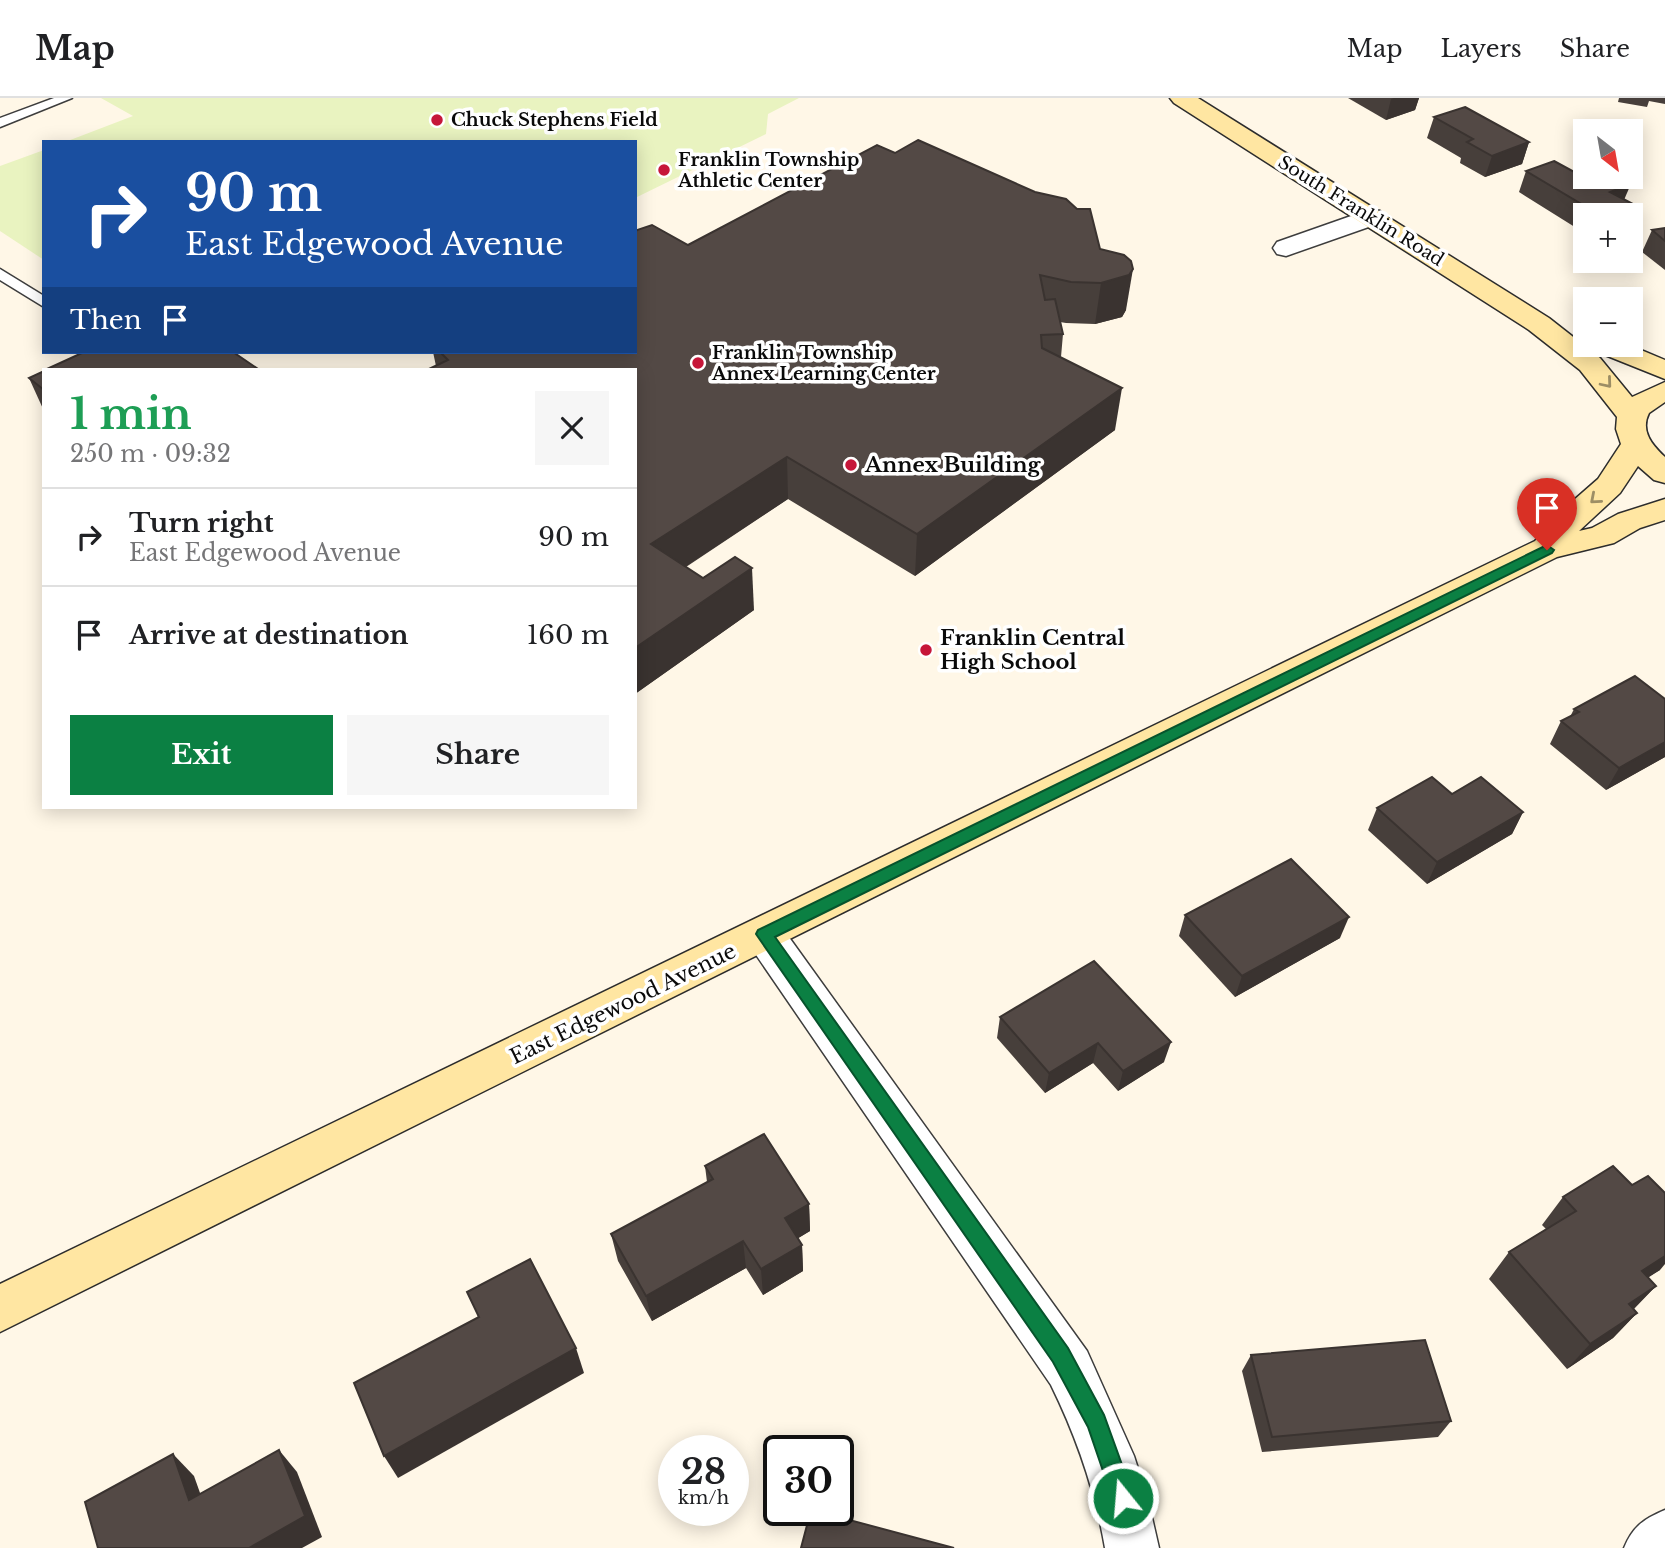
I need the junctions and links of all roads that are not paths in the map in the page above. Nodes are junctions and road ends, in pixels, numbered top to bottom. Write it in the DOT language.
graph roads {
  1 [pos="66,98"];
  2 [pos="1182,98"];
  3 [pos="0,123"];
  4 [pos="1371,217"];
  5 [pos="1286,248"];
  6 [pos="0,273"];
  7 [pos="42,302"];
  8 [pos="1539,324"];
  9 [pos="1573,333"];
  10 [pos="1634,357"];
  11 [pos="1665,370"];
  12 [pos="1665,391"];
  13 [pos="1634,430"];
  14 [pos="1665,473"];
  15 [pos="1665,509"];
  16 [pos="1547,550"];
  17 [pos="764,934"];
  18 [pos="0,1309"];
  19 [pos="1665,1536"];
  20 [pos="1132,1548"];
  21 [pos="1651,1548"];
  1 -- 3 [label="lane"];
  2 -- 4 [label="main road, South Franklin Road"];
  4 -- 5 [label="street"];
  4 -- 8 [label="main road, South Franklin Road"];
  6 -- 7 [label="lane"];
  8 -- 9 [label="main road, South Franklin Road"];
  8 -- 13 [label="main road, South Franklin Road, one-way"];
  10 -- 11 [label="main road"];
  12 -- 13 [label="main road"];
  13 -- 14 [label="main road, South Franklin Road"];
  13 -- 16 [label="main road, one-way"];
  15 -- 16 [label="main road"];
  16 -- 17 [label="main road, East Edgewood Avenue"];
  17 -- 18 [label="main road, East Edgewood Avenue"];
  17 -- 20 [label="street"];
  19 -- 21 [label="street"];
}
